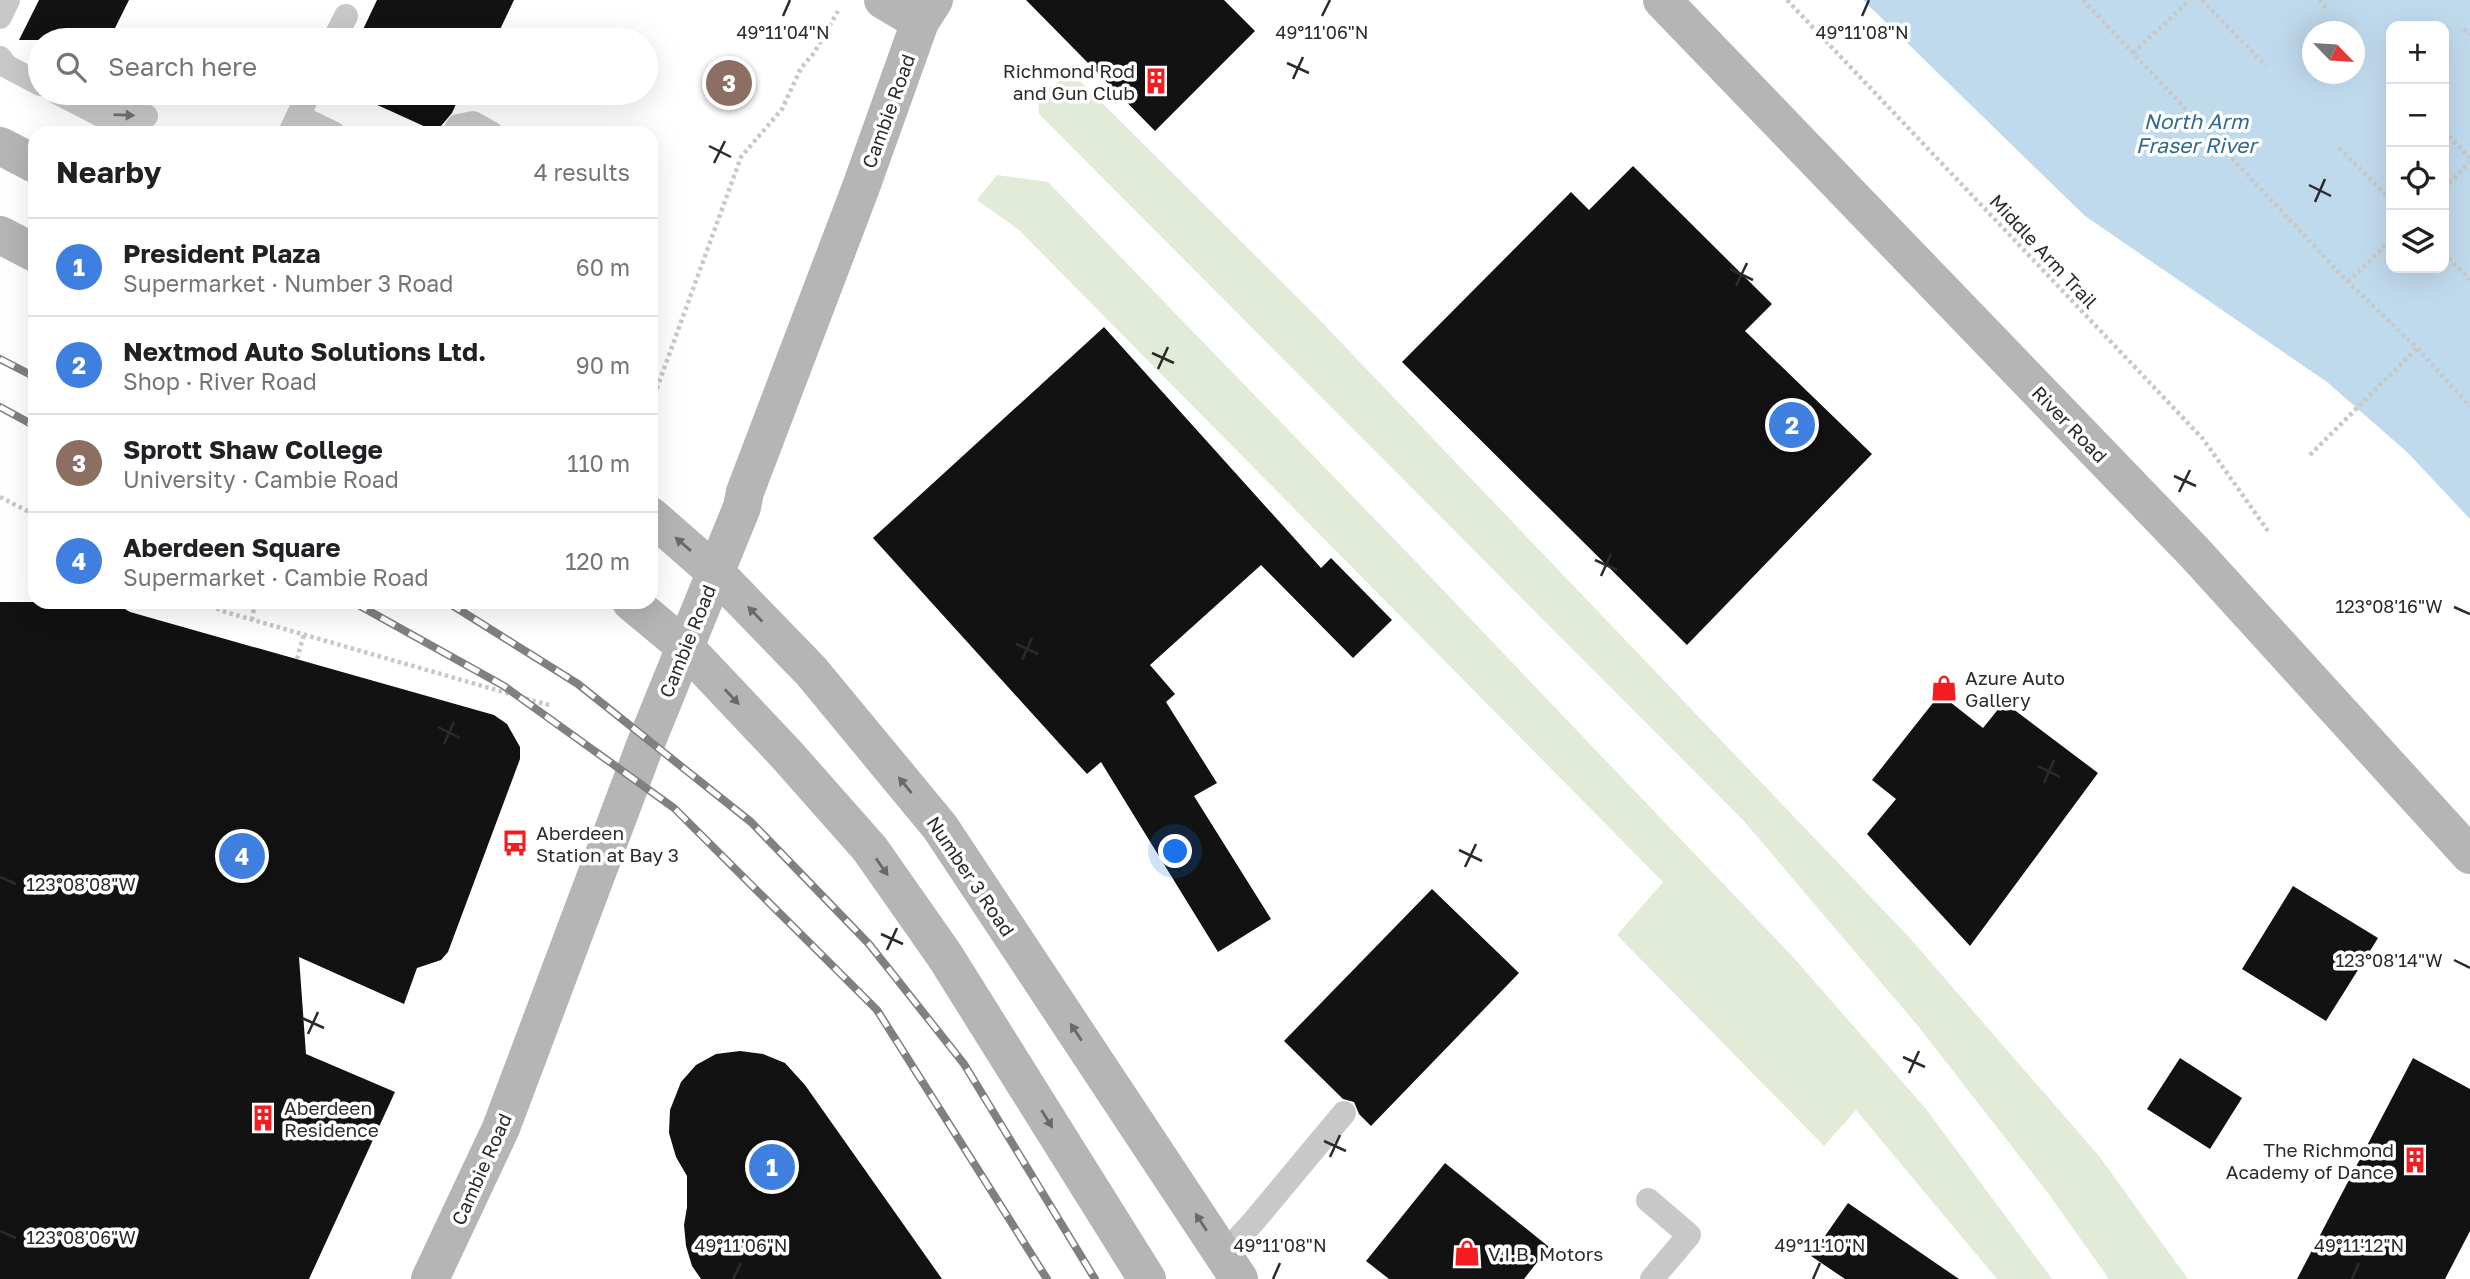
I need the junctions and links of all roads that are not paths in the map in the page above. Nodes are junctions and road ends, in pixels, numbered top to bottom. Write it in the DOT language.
graph roads {
  1 [pos="8,0"];
  2 [pos="883,0"];
  3 [pos="1662,0"];
  4 [pos="927,11"];
  5 [pos="346,16"];
  6 [pos="0,17"];
  7 [pos="340,28"];
  8 [pos="0,58"];
  9 [pos="28,78"];
  10 [pos="81,105"];
  11 [pos="303,105"];
  12 [pos="146,116"];
  13 [pos="294,125"];
  14 [pos="458,126"];
  15 [pos="478,126"];
  16 [pos="0,146"];
  17 [pos="28,160"];
  18 [pos="0,235"];
  19 [pos="28,249"];
  20 [pos="658,522"];
  21 [pos="715,572"];
  22 [pos="639,609"];
  23 [pos="685,647"];
  24 [pos="2470,855"];
  25 [pos="1344,1113"];
  26 [pos="1648,1200"];
  27 [pos="1231,1267"];
  28 [pos="430,1279"];
  29 [pos="1147,1279"];
  30 [pos="1652,1279"];
  1 -- 6 [label="lane"];
  2 -- 4 [label="main road"];
  3 -- 24 [label="main road, River Road"];
  4 -- 21 [label="main road, Cambie Road"];
  5 -- 7 [label="lane"];
  8 -- 9 [label="lane"];
  10 -- 12 [label="lane, one-way"];
  11 -- 13 [label="lane"];
  14 -- 15 [label="lane"];
  16 -- 17 [label="main road"];
  18 -- 19 [label="main road"];
  21 -- 20 [label="main road, Number 3 Road, one-way"];
  21 -- 23 [label="main road, Cambie Road"];
  27 -- 21 [label="main road, Number 3 Road, one-way"];
  22 -- 23 [label="main road"];
  23 -- 28 [label="main road, Cambie Road"];
  23 -- 29 [label="main road, one-way"];
  25 -- 27 [label="lane"];
  26 -- 30 [label="lane"];
}
